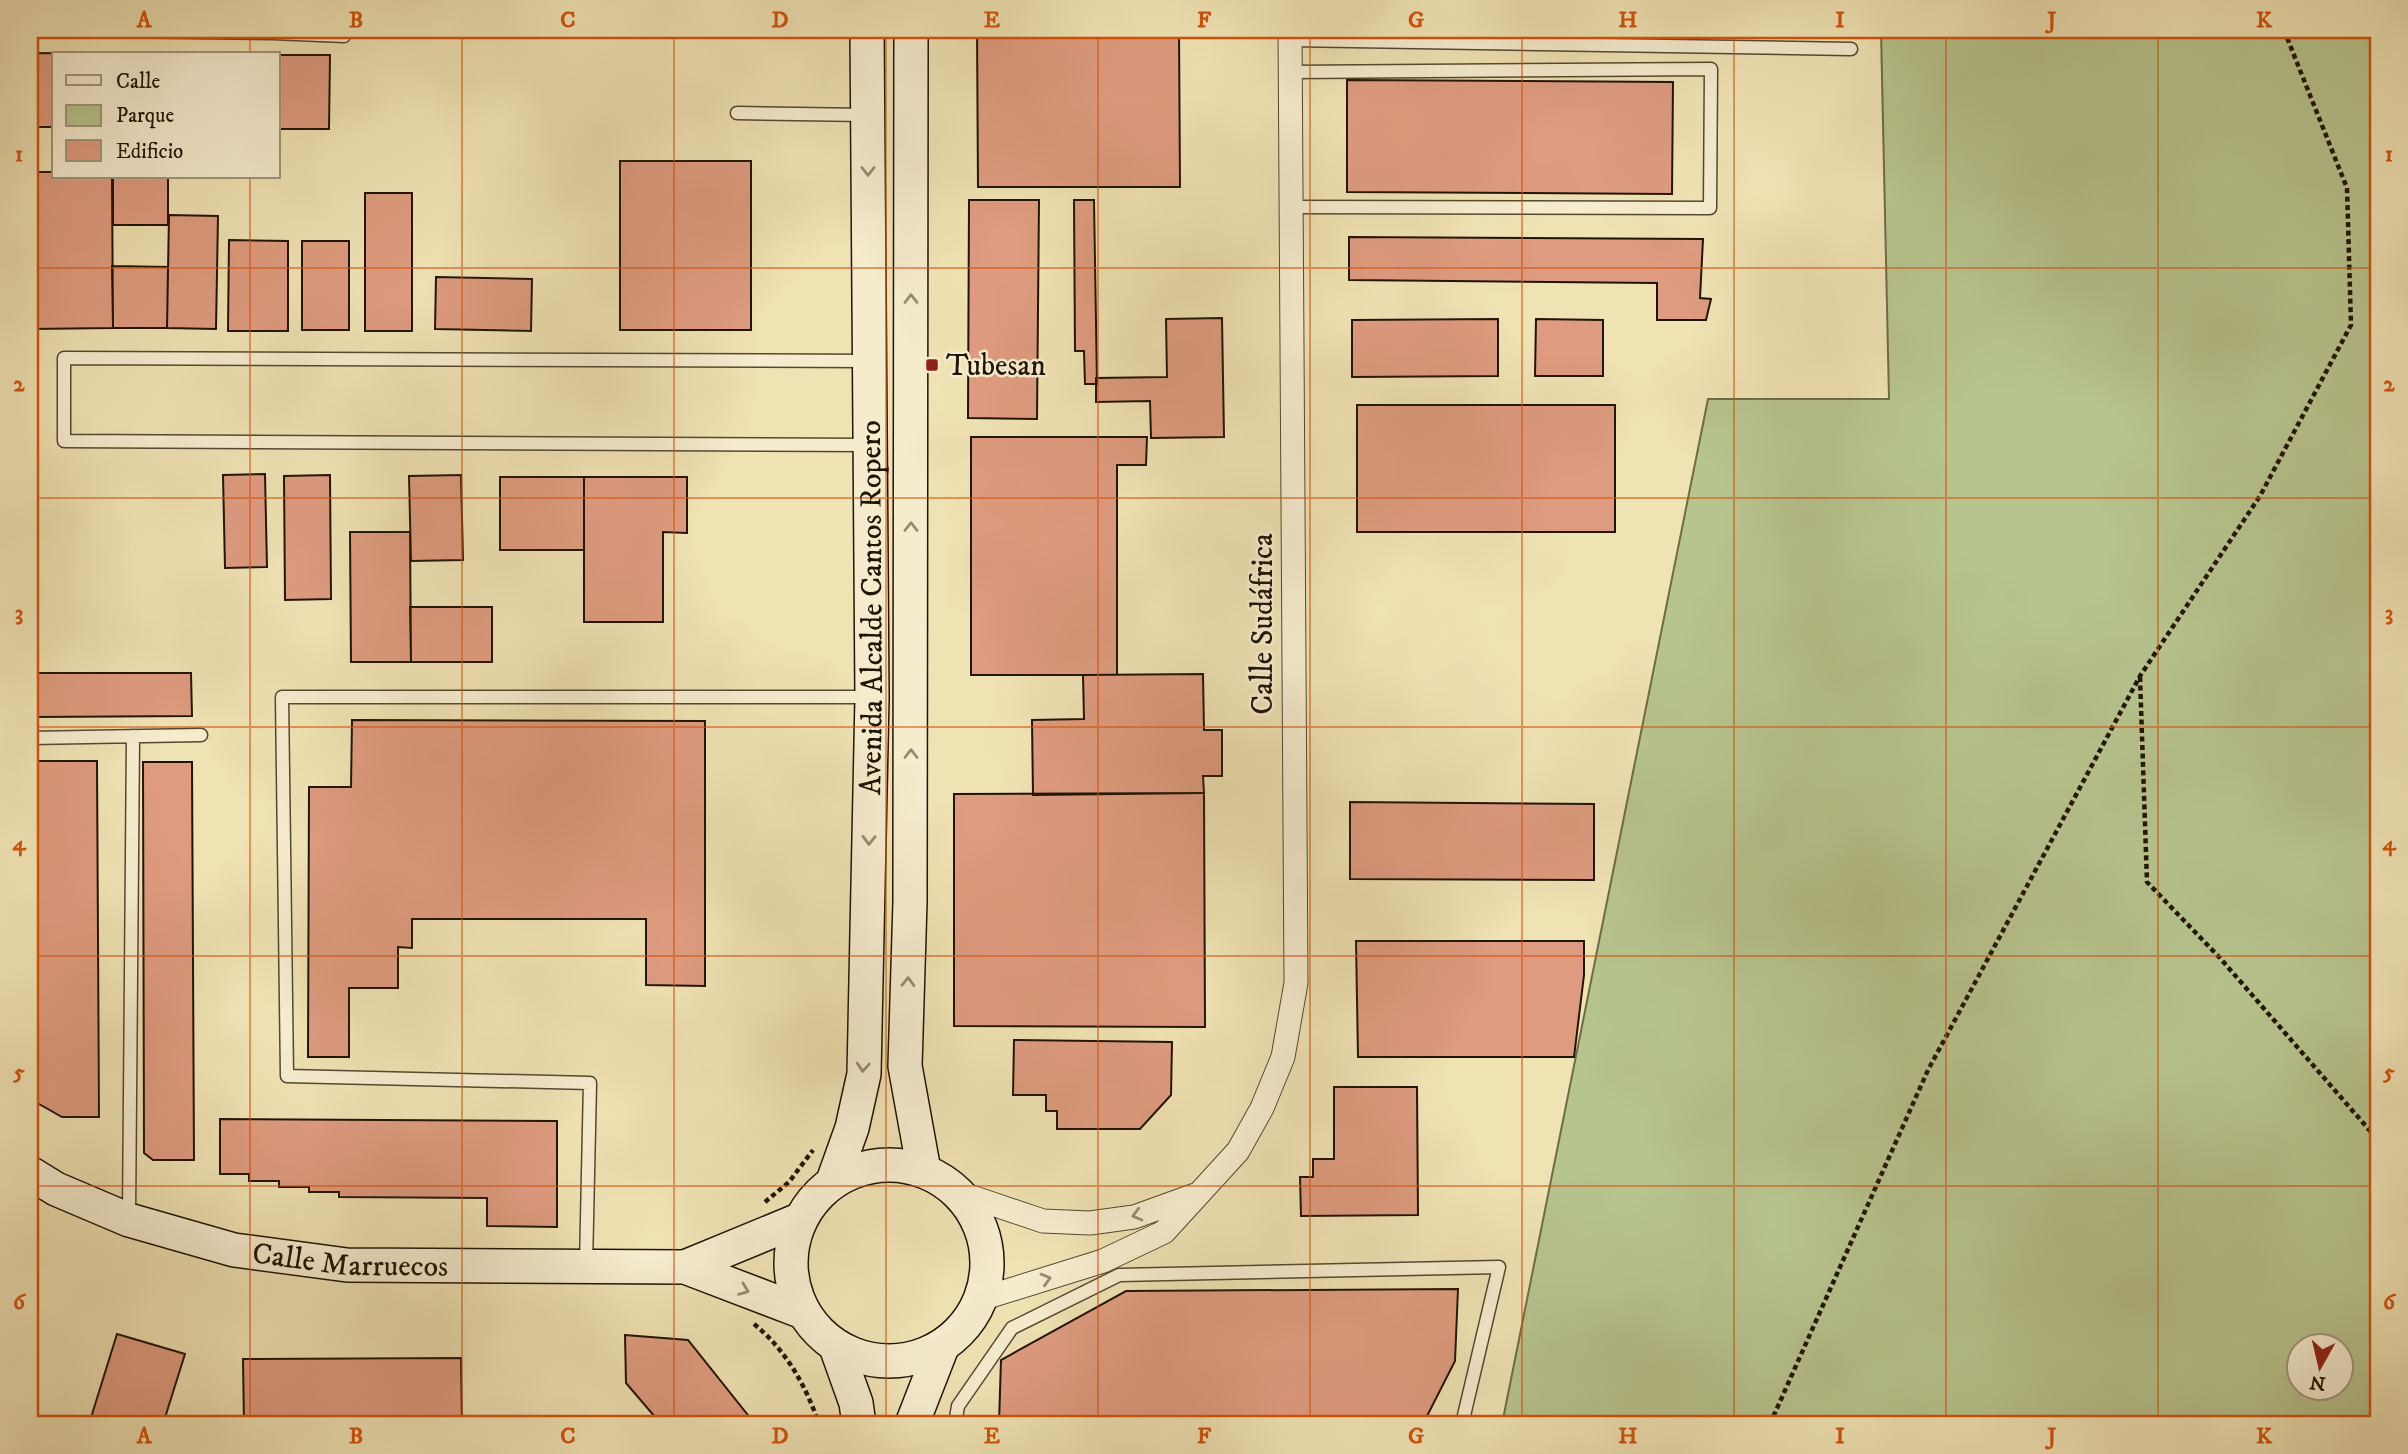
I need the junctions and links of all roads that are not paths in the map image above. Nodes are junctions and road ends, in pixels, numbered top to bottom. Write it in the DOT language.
graph roads {
  1 [pos="30,30"];
  2 [pos="867,30"];
  3 [pos="911,30"];
  4 [pos="273,31"];
  5 [pos="1290,35"];
  6 [pos="344,36"];
  7 [pos="1851,49"];
  8 [pos="1291,72"];
  9 [pos="737,113"];
  10 [pos="867,115"];
  11 [pos="1291,207"];
  12 [pos="869,362"];
  13 [pos="870,444"];
  14 [pos="872,697"];
  15 [pos="133,736"];
  16 [pos="201,736"];
  17 [pos="30,738"];
  18 [pos="924,1171"];
  19 [pos="30,1173"];
  20 [pos="833,1181"];
  21 [pos="957,1192"];
  22 [pos="1202,1193"];
  23 [pos="129,1220"];
  24 [pos="799,1220"];
  25 [pos="586,1266"];
  26 [pos="685,1267"];
  27 [pos="981,1299"];
  28 [pos="803,1312"];
  29 [pos="836,1347"];
  30 [pos="942,1347"];
  31 [pos="859,1424"];
  32 [pos="912,1424"];
  33 [pos="956,1424"];
  34 [pos="1462,1424"];
  1 -- 4 [label="lane"];
  2 -- 10 [label="main road, Avenida Alcalde Cantos Ropero"];
  18 -- 3 [label="main road, Avenida Alcalde Cantos Ropero, one-way"];
  4 -- 6 [label="lane"];
  5 -- 7 [label="lane"];
  5 -- 8 [label="street, Calle Sudáfrica"];
  8 -- 11 [label="street, Calle Sudáfrica"];
  8 -- 11 [label="lane"];
  9 -- 10 [label="lane"];
  10 -- 12 [label="main road, Avenida Alcalde Cantos Ropero, one-way"];
  11 -- 22 [label="street, Calle Sudáfrica"];
  12 -- 13 [label="main road, Avenida Alcalde Cantos Ropero"];
  12 -- 13 [label="lane"];
  13 -- 14 [label="main road, Avenida Alcalde Cantos Ropero"];
  14 -- 20 [label="main road, Avenida Alcalde Cantos Ropero, one-way"];
  14 -- 25 [label="lane"];
  15 -- 16 [label="lane"];
  15 -- 17 [label="lane"];
  15 -- 23 [label="lane"];
  18 -- 20 [label="main road"];
  18 -- 21 [label="main road"];
  19 -- 23 [label="main road, Calle Marruecos"];
  20 -- 24 [label="main road"];
  22 -- 21 [label="street, Calle Sudáfrica, one-way"];
  21 -- 27 [label="main road"];
  27 -- 22 [label="street, Calle Sudáfrica, one-way"];
  23 -- 25 [label="main road, Calle Marruecos"];
  24 -- 26 [label="main road, Calle Marruecos"];
  24 -- 28 [label="main road"];
  25 -- 26 [label="main road, Calle Marruecos"];
  26 -- 28 [label="main road, Calle Marruecos, one-way"];
  27 -- 30 [label="main road"];
  28 -- 29 [label="main road"];
  29 -- 30 [label="main road"];
  29 -- 31 [label="main road"];
  30 -- 32 [label="main road"];
  33 -- 34 [label="lane"];
}
